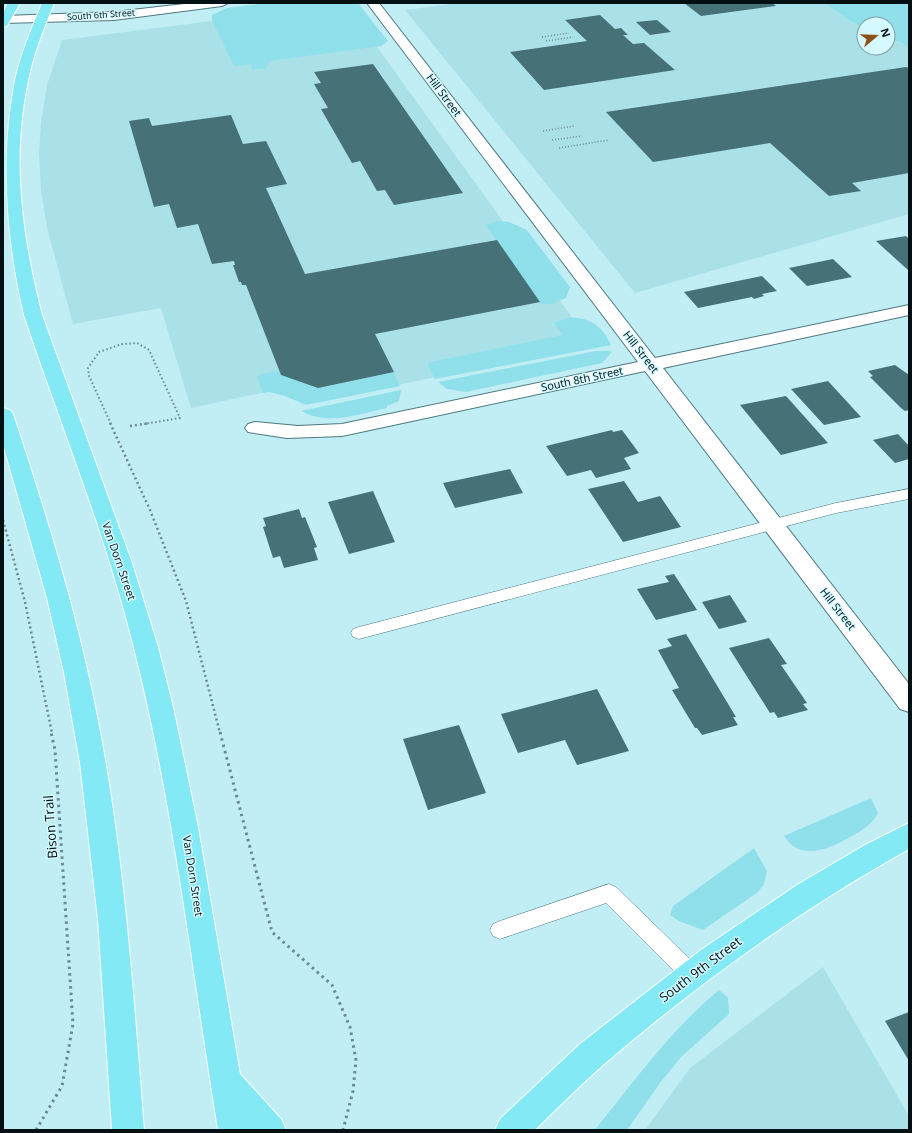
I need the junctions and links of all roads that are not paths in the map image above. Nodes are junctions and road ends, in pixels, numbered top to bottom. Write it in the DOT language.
graph roads {
  1 [pos="14,3"];
  2 [pos="222,3"];
  3 [pos="373,3"];
  4 [pos="44,11"];
  5 [pos="4,21"];
  6 [pos="909,310"];
  7 [pos="650,364"];
  8 [pos="3,414"];
  9 [pos="254,428"];
  10 [pos="909,494"];
  11 [pos="774,525"];
  12 [pos="359,633"];
  13 [pos="909,702"];
  14 [pos="909,835"];
  15 [pos="500,930"];
  16 [pos="692,975"];
  17 [pos="215,1014"];
  18 [pos="226,1082"];
  19 [pos="128,1130"];
  20 [pos="222,1130"];
  21 [pos="234,1130"];
  22 [pos="270,1130"];
  23 [pos="512,1130"];
  1 -- 5 [label="main road"];
  2 -- 4 [label="street, South 6th Street"];
  3 -- 7 [label="street, Hill Street"];
  4 -- 5 [label="street, South 6th Street"];
  4 -- 17 [label="main road, Van Dorn Street"];
  6 -- 7 [label="street, South 8th Street"];
  7 -- 9 [label="street, South 8th Street"];
  7 -- 11 [label="street, Hill Street"];
  8 -- 19 [label="main road"];
  10 -- 11 [label="lane"];
  11 -- 12 [label="lane"];
  11 -- 13 [label="street, Hill Street"];
  14 -- 16 [label="main road, South 9th Street"];
  15 -- 16 [label="lane"];
  16 -- 23 [label="main road, South 9th Street"];
  17 -- 18 [label="main road, Van Dorn Street"];
  17 -- 20 [label="main road"];
  18 -- 21 [label="main road, Van Dorn Street"];
  18 -- 22 [label="main road"];
}
